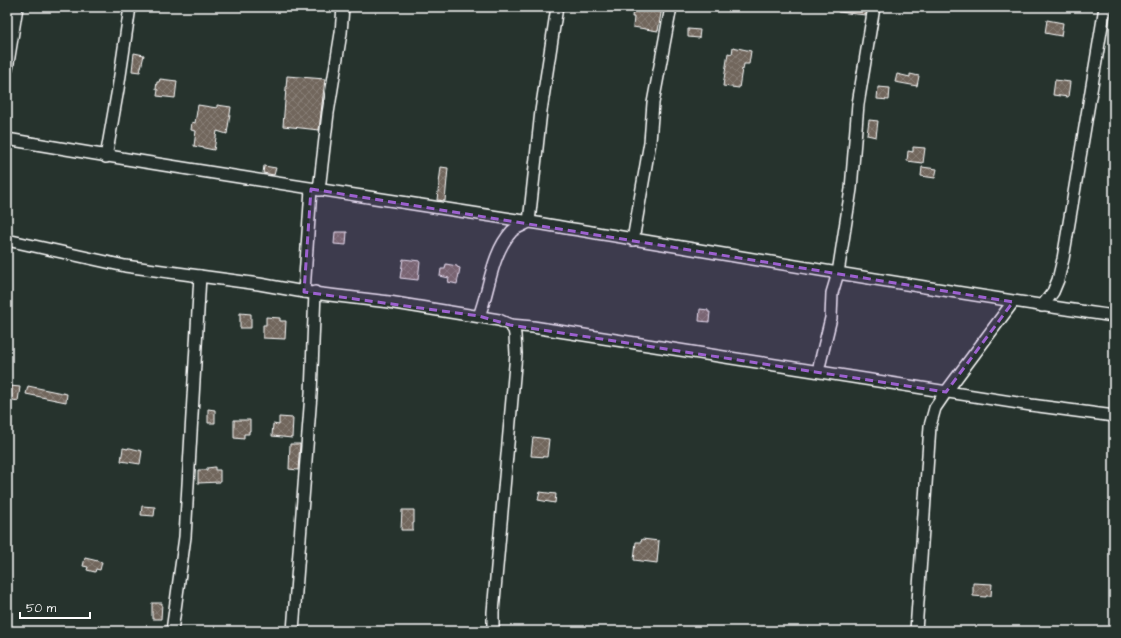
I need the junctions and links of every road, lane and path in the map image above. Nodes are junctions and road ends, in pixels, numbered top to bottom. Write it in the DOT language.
graph roads {
  1 [pos="17,7"];
  2 [pos="130,7"];
  3 [pos="343,7"];
  4 [pos="557,7"];
  5 [pos="671,7"];
  6 [pos="874,7"];
  7 [pos="1105,7"];
  8 [pos="7,69"];
  9 [pos="7,139"];
  10 [pos="106,157"];
  11 [pos="315,189"];
  12 [pos="529,222"];
  13 [pos="7,240"];
  14 [pos="633,240"];
  15 [pos="838,273"];
  16 [pos="200,276"];
  17 [pos="304,292"];
  18 [pos="315,292"];
  19 [pos="1014,302"];
  20 [pos="1042,306"];
  21 [pos="479,316"];
  22 [pos="1114,316"];
  23 [pos="510,325"];
  24 [pos="818,372"];
  25 [pos="946,392"];
  26 [pos="1114,416"];
  27 [pos="172,631"];
  28 [pos="294,631"];
  29 [pos="493,631"];
  30 [pos="916,631"];
  1 -- 8 [label="street"];
  2 -- 10 [label="street"];
  3 -- 11 [label="street"];
  4 -- 12 [label="street"];
  5 -- 14 [label="street"];
  6 -- 15 [label="street"];
  7 -- 20 [label="street"];
  9 -- 10 [label="street"];
  10 -- 11 [label="street"];
  11 -- 12 [label="street"];
  11 -- 17 [label="street"];
  12 -- 14 [label="street"];
  12 -- 21 [label="street"];
  13 -- 16 [label="street"];
  14 -- 15 [label="street"];
  15 -- 19 [label="street"];
  15 -- 24 [label="street"];
  16 -- 17 [label="street"];
  16 -- 27 [label="street"];
  17 -- 18 [label="street"];
  18 -- 21 [label="street"];
  18 -- 28 [label="street"];
  19 -- 20 [label="street"];
  19 -- 25 [label="street"];
  20 -- 22 [label="street"];
  21 -- 23 [label="street"];
  23 -- 24 [label="street"];
  23 -- 29 [label="street"];
  24 -- 25 [label="street"];
  25 -- 26 [label="street"];
  25 -- 30 [label="street"];
}
